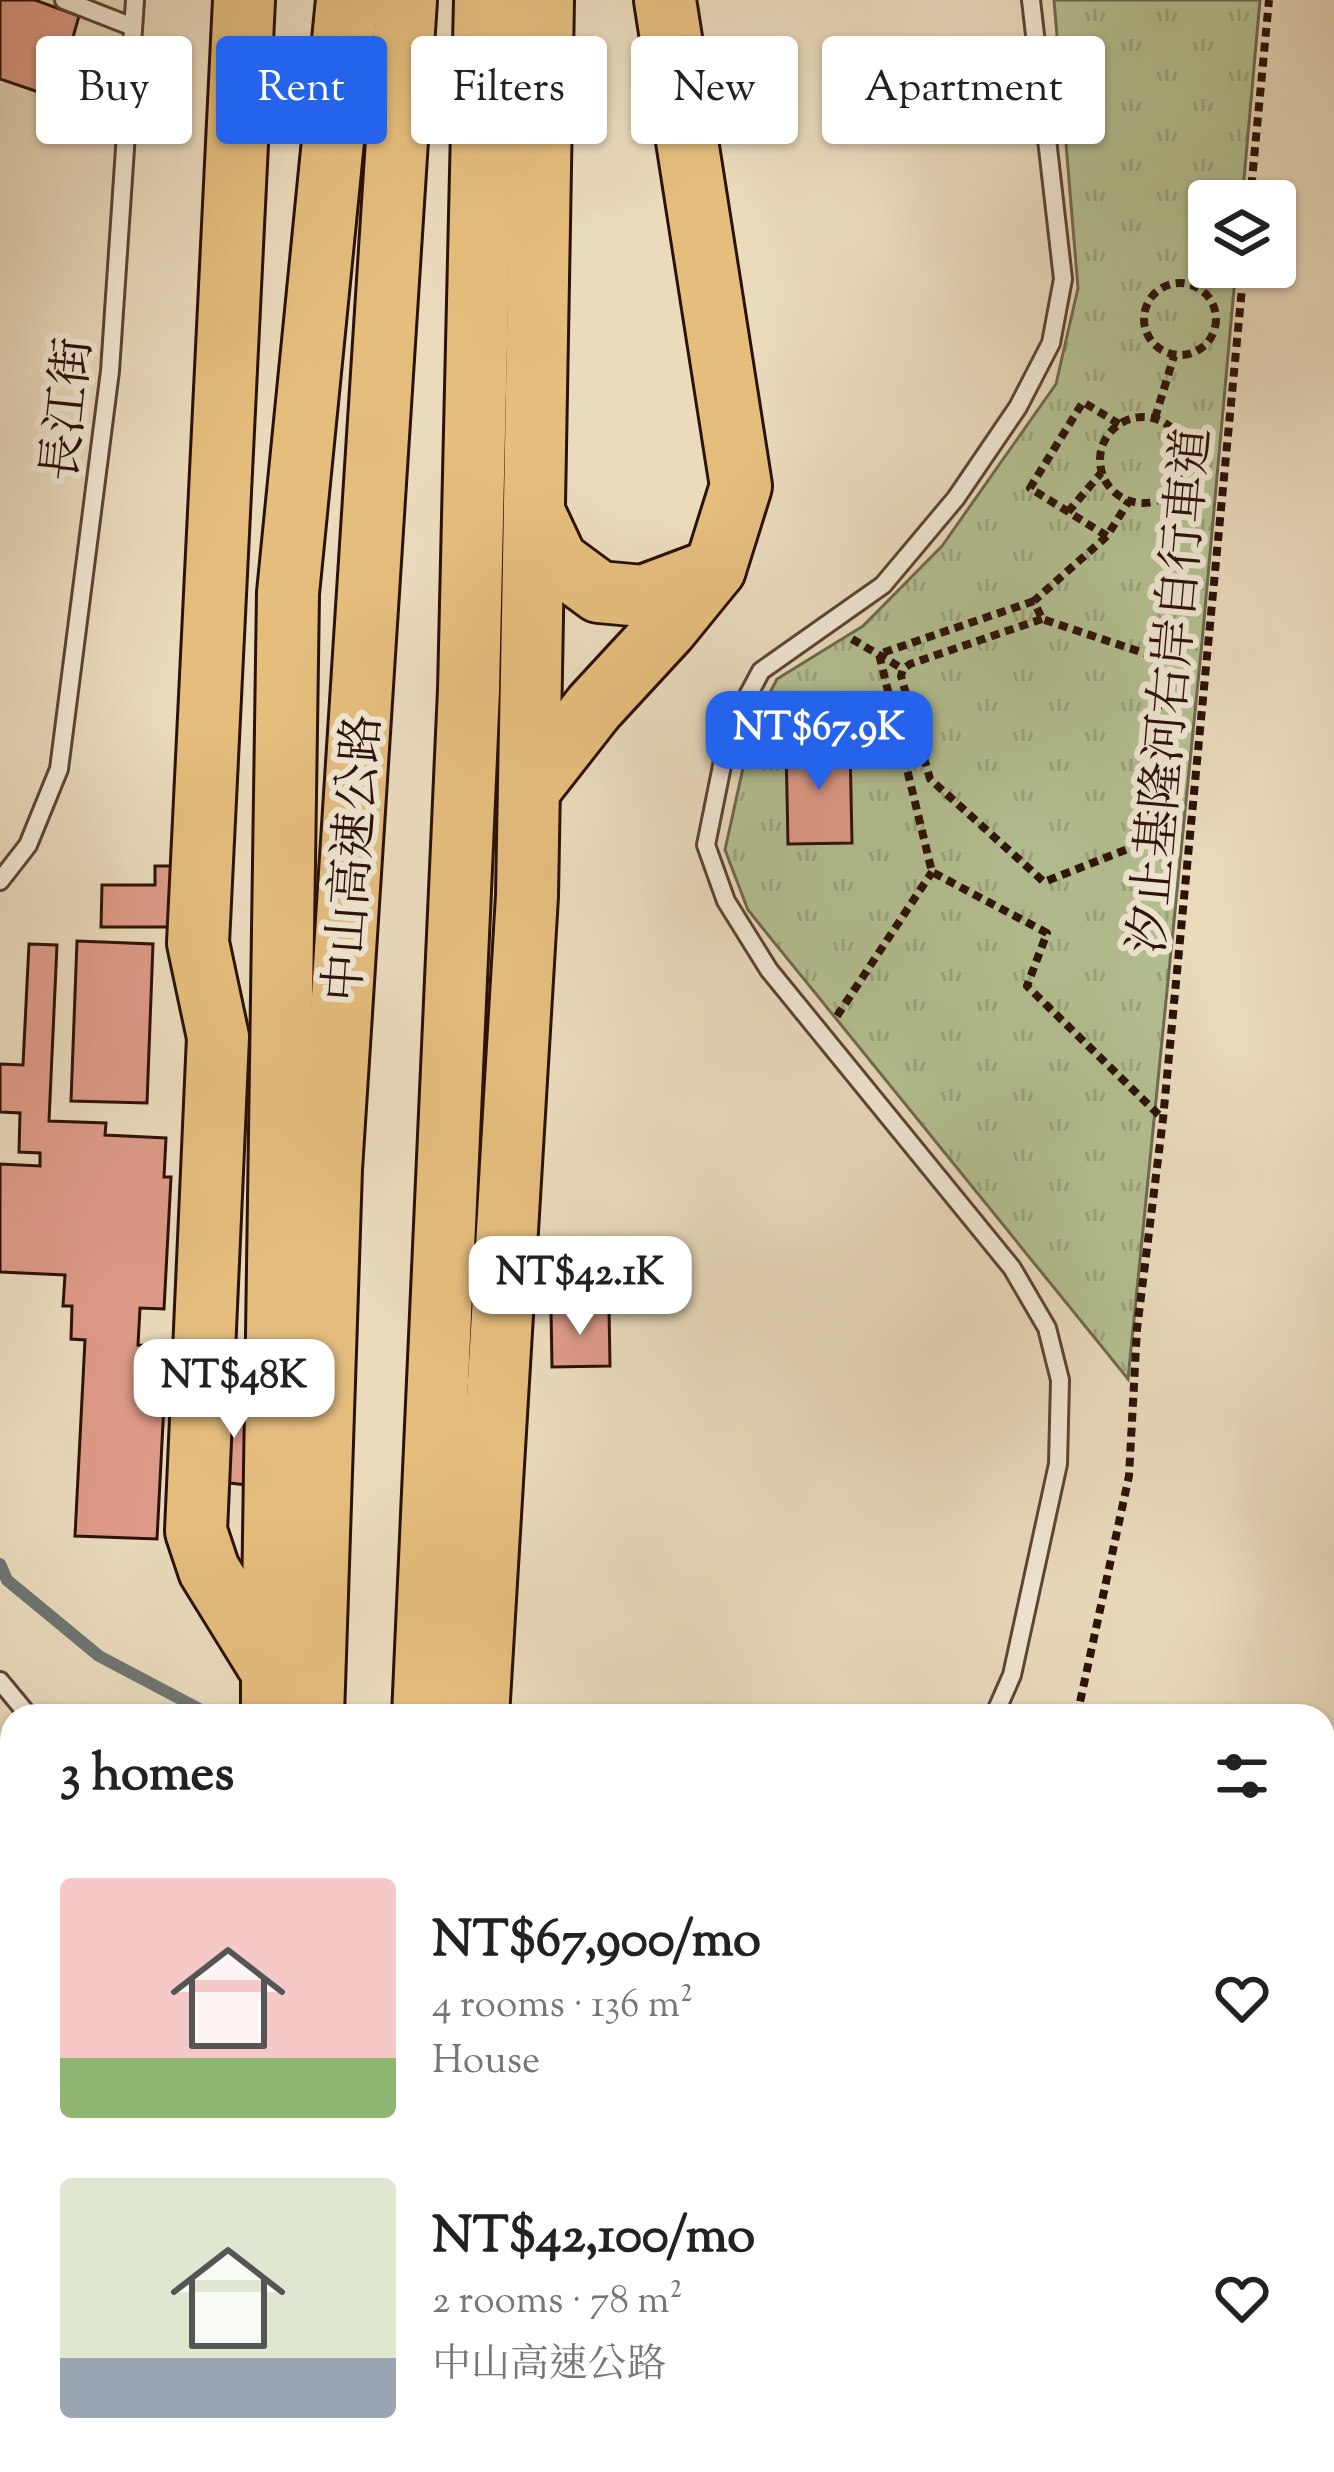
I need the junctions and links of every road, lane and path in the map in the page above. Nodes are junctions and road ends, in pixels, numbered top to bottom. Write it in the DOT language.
graph roads {
  1 [pos="64,0"];
  2 [pos="135,0"];
  3 [pos="244,0"];
  4 [pos="346,0"];
  5 [pos="406,0"];
  6 [pos="485,0"];
  7 [pos="543,0"];
  8 [pos="665,0"];
  9 [pos="1031,0"];
  10 [pos="1269,0"];
  11 [pos="133,27"];
  12 [pos="1252,180"];
  13 [pos="1242,288"];
  14 [pos="1174,356"];
  15 [pos="1155,418"];
  16 [pos="1118,424"];
  17 [pos="1101,473"];
  18 [pos="1129,501"];
  19 [pos="534,512"];
  20 [pos="1068,512"];
  21 [pos="1107,536"];
  22 [pos="715,569"];
  23 [pos="1034,601"];
  24 [pos="1042,619"];
  25 [pos="828,625"];
  26 [pos="879,655"];
  27 [pos="903,668"];
  28 [pos="529,790"];
  29 [pos="932,872"];
  30 [pos="0,881"];
  31 [pos="823,1038"];
  32 [pos="1163,1119"];
  33 [pos="272,1694"];
  34 [pos="313,1704"];
  35 [pos="424,1704"];
  36 [pos="479,1704"];
  37 [pos="999,1704"];
  38 [pos="1080,1704"];
  1 -- 11 [label="lane"];
  2 -- 11 [label="lane, 長江街"];
  3 -- 33 [label="highway"];
  4 -- 33 [label="highway"];
  5 -- 34 [label="highway, 中山高速公路"];
  6 -- 35 [label="highway"];
  7 -- 19 [label="highway"];
  8 -- 22 [label="highway"];
  9 -- 25 [label="lane"];
  10 -- 12 [label="path"];
  11 -- 30 [label="lane, 長江街"];
  13 -- 32 [label="path, 汐止基隆河右岸自行車道"];
  14 -- 14 [label="path"];
  14 -- 15 [label="path"];
  15 -- 16 [label="path"];
  15 -- 18 [label="path"];
  16 -- 17 [label="path"];
  16 -- 20 [label="path"];
  17 -- 18 [label="path"];
  17 -- 20 [label="path"];
  18 -- 21 [label="path"];
  19 -- 22 [label="highway"];
  19 -- 28 [label="highway"];
  20 -- 21 [label="path"];
  21 -- 23 [label="path"];
  22 -- 28 [label="highway"];
  23 -- 24 [label="path"];
  23 -- 26 [label="path"];
  24 -- 27 [label="path"];
  24 -- 27 [label="path"];
  25 -- 26 [label="path"];
  25 -- 31 [label="lane"];
  26 -- 27 [label="path"];
  26 -- 29 [label="path"];
  28 -- 36 [label="highway"];
  29 -- 31 [label="path"];
  29 -- 32 [label="path"];
  31 -- 37 [label="lane"];
  32 -- 38 [label="path, 汐止基隆河右岸自行車道"];
}
